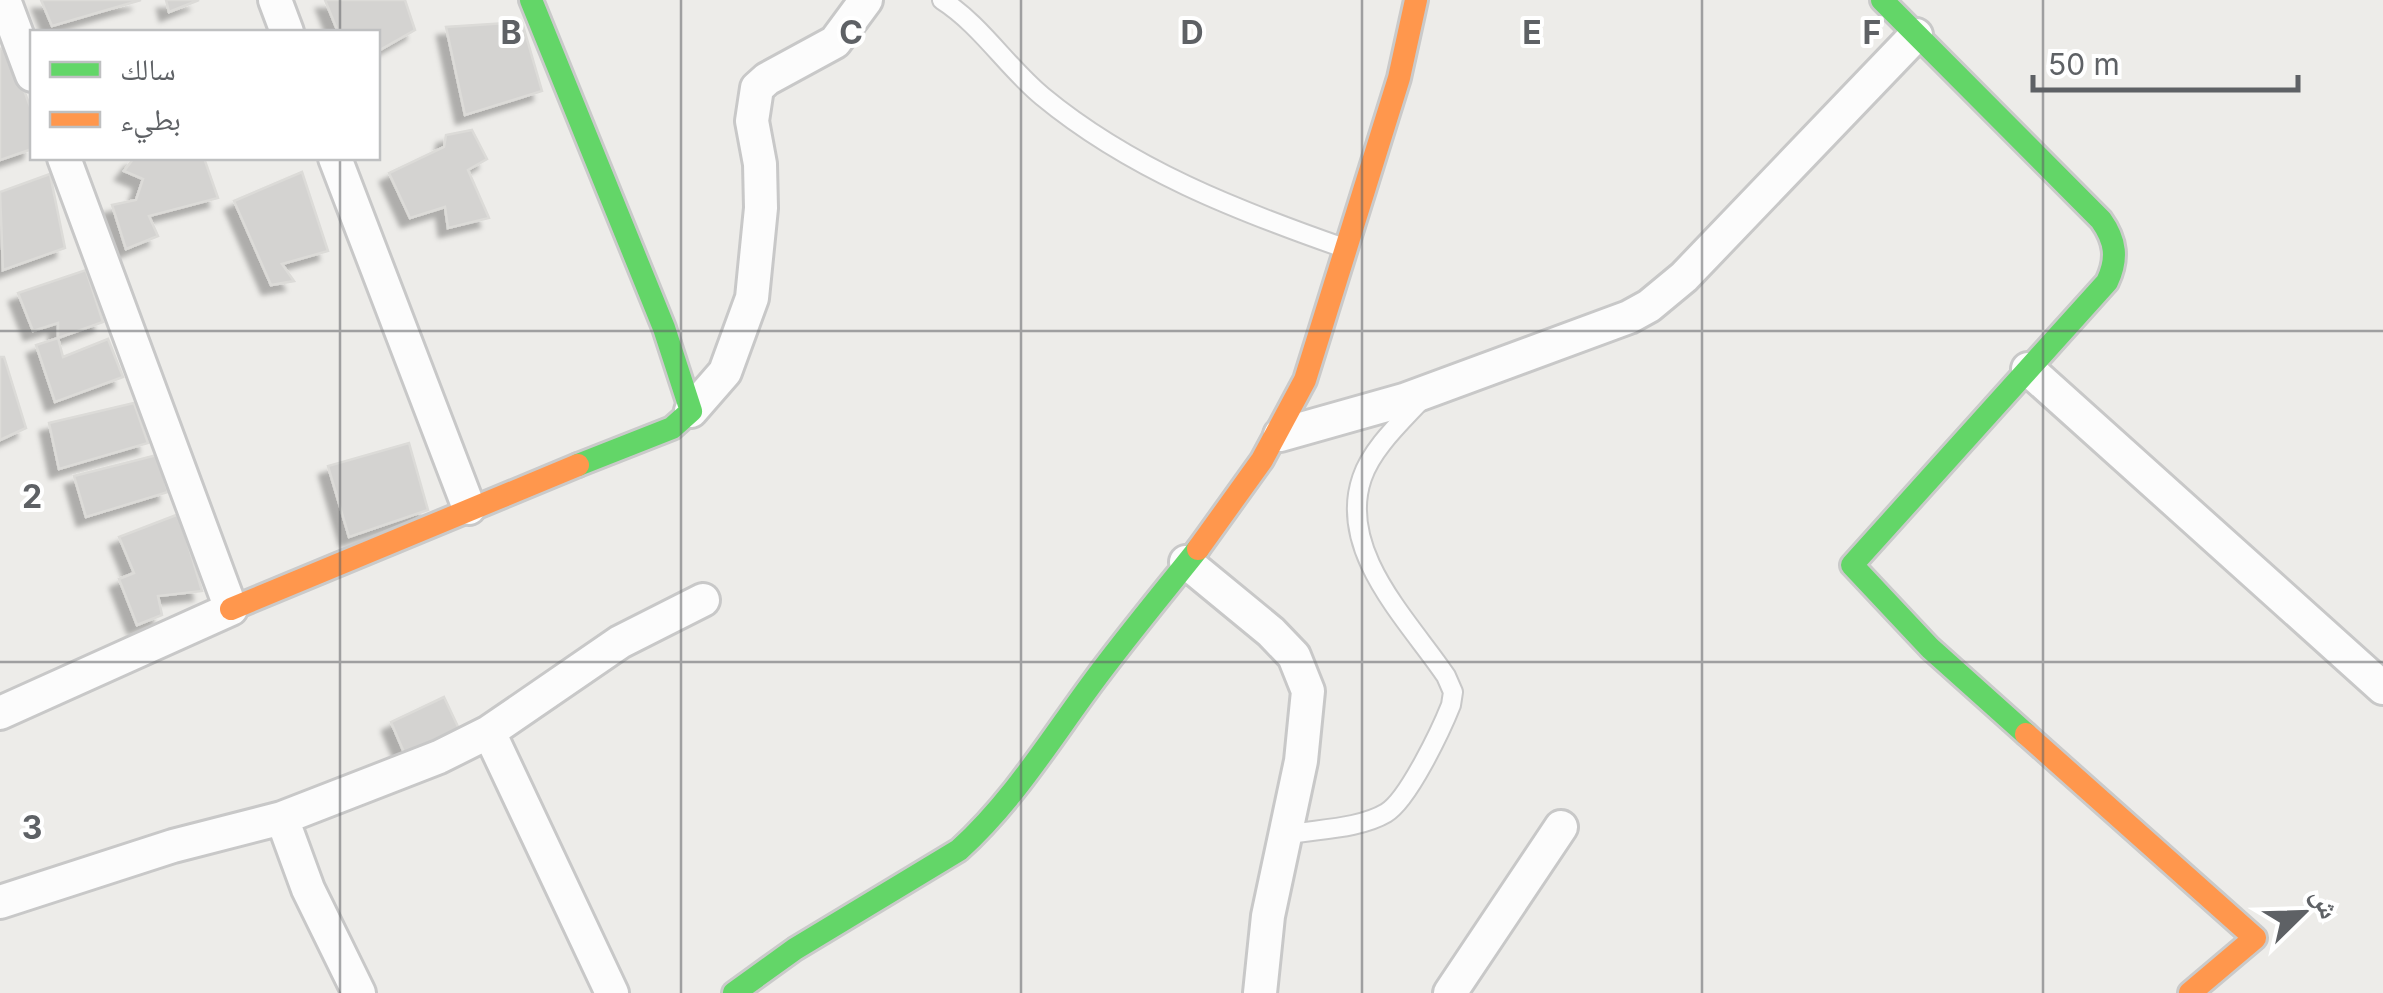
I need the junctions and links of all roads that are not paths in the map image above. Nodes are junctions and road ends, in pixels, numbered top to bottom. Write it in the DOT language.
graph roads {
  1 [pos="4,0"];
  2 [pos="275,0"];
  3 [pos="531,0"];
  4 [pos="866,0"];
  5 [pos="942,0"];
  6 [pos="1416,0"];
  7 [pos="1882,0"];
  8 [pos="286,30"];
  9 [pos="1916,35"];
  10 [pos="30,69"];
  11 [pos="65,160"];
  12 [pos="336,160"];
  13 [pos="1347,248"];
  14 [pos="2028,369"];
  15 [pos="1430,390"];
  16 [pos="692,412"];
  17 [pos="1280,435"];
  18 [pos="469,508"];
  19 [pos="1186,562"];
  20 [pos="703,600"];
  21 [pos="231,609"];
  22 [pos="2383,688"];
  23 [pos="0,713"];
  24 [pos="488,732"];
  25 [pos="282,818"];
  26 [pos="1560,827"];
  27 [pos="1286,835"];
  28 [pos="0,902"];
  29 [pos="359,993"];
  30 [pos="612,993"];
  31 [pos="734,993"];
  32 [pos="1260,993"];
  33 [pos="1450,993"];
  34 [pos="2190,993"];
  1 -- 10 [label="street"];
  2 -- 8 [label="street"];
  3 -- 16 [label="street"];
  4 -- 16 [label="street"];
  5 -- 13 [label="lane"];
  6 -- 13 [label="street"];
  7 -- 9 [label="street"];
  9 -- 14 [label="street"];
  9 -- 15 [label="street"];
  11 -- 21 [label="street"];
  12 -- 18 [label="street"];
  13 -- 17 [label="street"];
  14 -- 22 [label="street"];
  14 -- 34 [label="street"];
  15 -- 17 [label="street"];
  15 -- 27 [label="lane"];
  16 -- 18 [label="street"];
  17 -- 19 [label="street"];
  18 -- 21 [label="street"];
  19 -- 27 [label="street"];
  19 -- 31 [label="street"];
  20 -- 24 [label="street"];
  21 -- 23 [label="street"];
  24 -- 25 [label="street"];
  24 -- 30 [label="street"];
  25 -- 28 [label="street"];
  25 -- 29 [label="street"];
  26 -- 33 [label="street"];
  27 -- 32 [label="street"];
}
